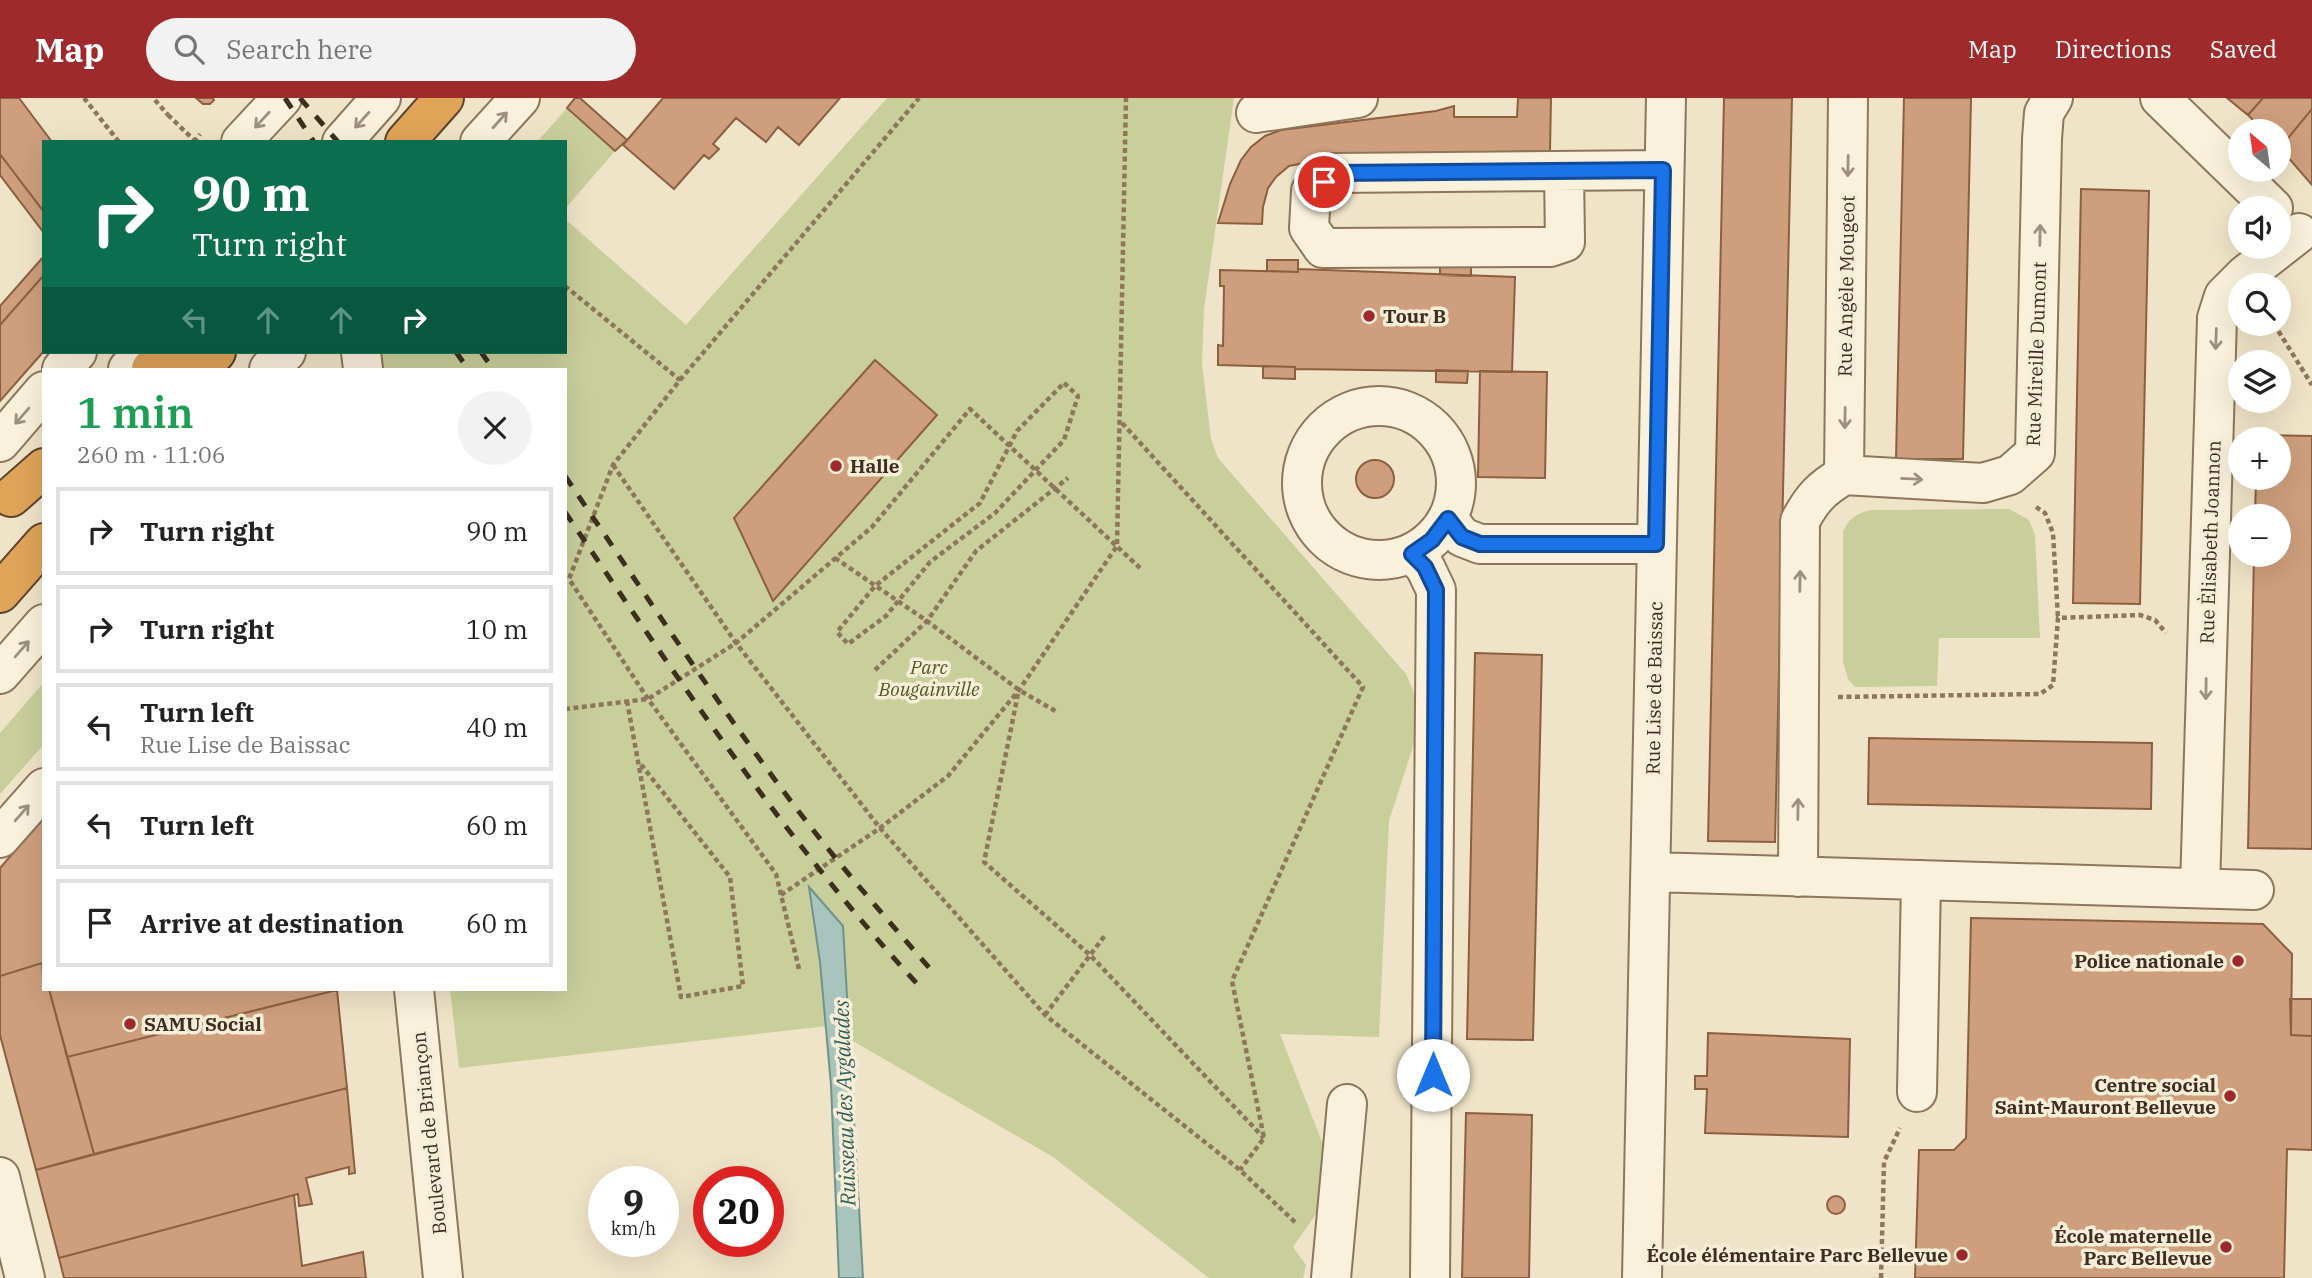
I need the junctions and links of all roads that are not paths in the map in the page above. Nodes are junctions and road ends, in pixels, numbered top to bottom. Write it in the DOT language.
graph roads {
  1 [pos="282,98"];
  2 [pos="381,98"];
  3 [pos="520,98"];
  4 [pos="1358,98"];
  5 [pos="1666,98"];
  6 [pos="1848,98"];
  7 [pos="2053,98"];
  8 [pos="2160,98"];
  9 [pos="441,101"];
  10 [pos="1256,113"];
  11 [pos="243,140"];
  12 [pos="344,140"];
  13 [pos="400,140"];
  14 [pos="407,140"];
  15 [pos="482,140"];
  16 [pos="1663,170"];
  17 [pos="1564,171"];
  18 [pos="2260,196"];
  19 [pos="2260,259"];
  20 [pos="75,354"];
  21 [pos="142,354"];
  22 [pos="168,354"];
  23 [pos="214,354"];
  24 [pos="283,354"];
  25 [pos="63,368"];
  26 [pos="129,368"];
  27 [pos="152,368"];
  28 [pos="201,368"];
  29 [pos="270,368"];
  30 [pos="42,393"];
  31 [pos="0,442"];
  32 [pos="42,464"];
  33 [pos="42,470"];
  34 [pos="1844,475"];
  35 [pos="6,504"];
  36 [pos="1448,519"];
  37 [pos="1656,544"];
  38 [pos="35,553"];
  39 [pos="1412,554"];
  40 [pos="0,593"];
  41 [pos="42,626"];
  42 [pos="0,674"];
  43 [pos="42,790"];
  44 [pos="0,838"];
  45 [pos="1651,872"];
  46 [pos="1798,877"];
  47 [pos="1921,880"];
  48 [pos="2200,888"];
  49 [pos="2254,890"];
  50 [pos="414,991"];
  51 [pos="1917,1092"];
  52 [pos="1347,1104"];
  53 [pos="0,1177"];
  54 [pos="1331,1267"];
  55 [pos="25,1278"];
  56 [pos="443,1278"];
  57 [pos="1430,1278"];
  58 [pos="1642,1278"];
  1 -- 11 [label="street, one-way"];
  2 -- 12 [label="street, one-way"];
  15 -- 3 [label="street, one-way"];
  4 -- 10 [label="street"];
  5 -- 16 [label="street, Rue Lise de Baissac"];
  6 -- 34 [label="street, Rue Angèle Mougeot, one-way"];
  34 -- 7 [label="street, Rue Mireille Dumont, one-way"];
  8 -- 18 [label="street"];
  9 -- 13 [label="highway"];
  9 -- 14 [label="highway"];
  16 -- 17 [label="street"];
  16 -- 37 [label="street, Rue Lise de Baissac"];
  17 -- 17 [label="street"];
  19 -- 48 [label="street, Rue Èlisabeth Joannon, one-way"];
  20 -- 25 [label="street"];
  21 -- 26 [label="street"];
  22 -- 27 [label="highway"];
  23 -- 28 [label="highway"];
  24 -- 29 [label="street"];
  30 -- 31 [label="street, one-way"];
  32 -- 35 [label="street"];
  33 -- 35 [label="highway"];
  46 -- 34 [label="street, one-way"];
  36 -- 37 [label="street"];
  36 -- 39 [label="street"];
  36 -- 39 [label="street"];
  37 -- 45 [label="street, Rue Lise de Baissac"];
  38 -- 40 [label="highway"];
  39 -- 57 [label="street"];
  42 -- 41 [label="street, one-way"];
  44 -- 43 [label="street, one-way"];
  45 -- 46 [label="street"];
  45 -- 58 [label="street, Rue Lise de Baissac"];
  46 -- 47 [label="street"];
  47 -- 48 [label="street"];
  47 -- 51 [label="street"];
  48 -- 49 [label="street"];
  50 -- 56 [label="street, Boulevard de Briançon"];
  52 -- 54 [label="street"];
  53 -- 55 [label="street"];
}
